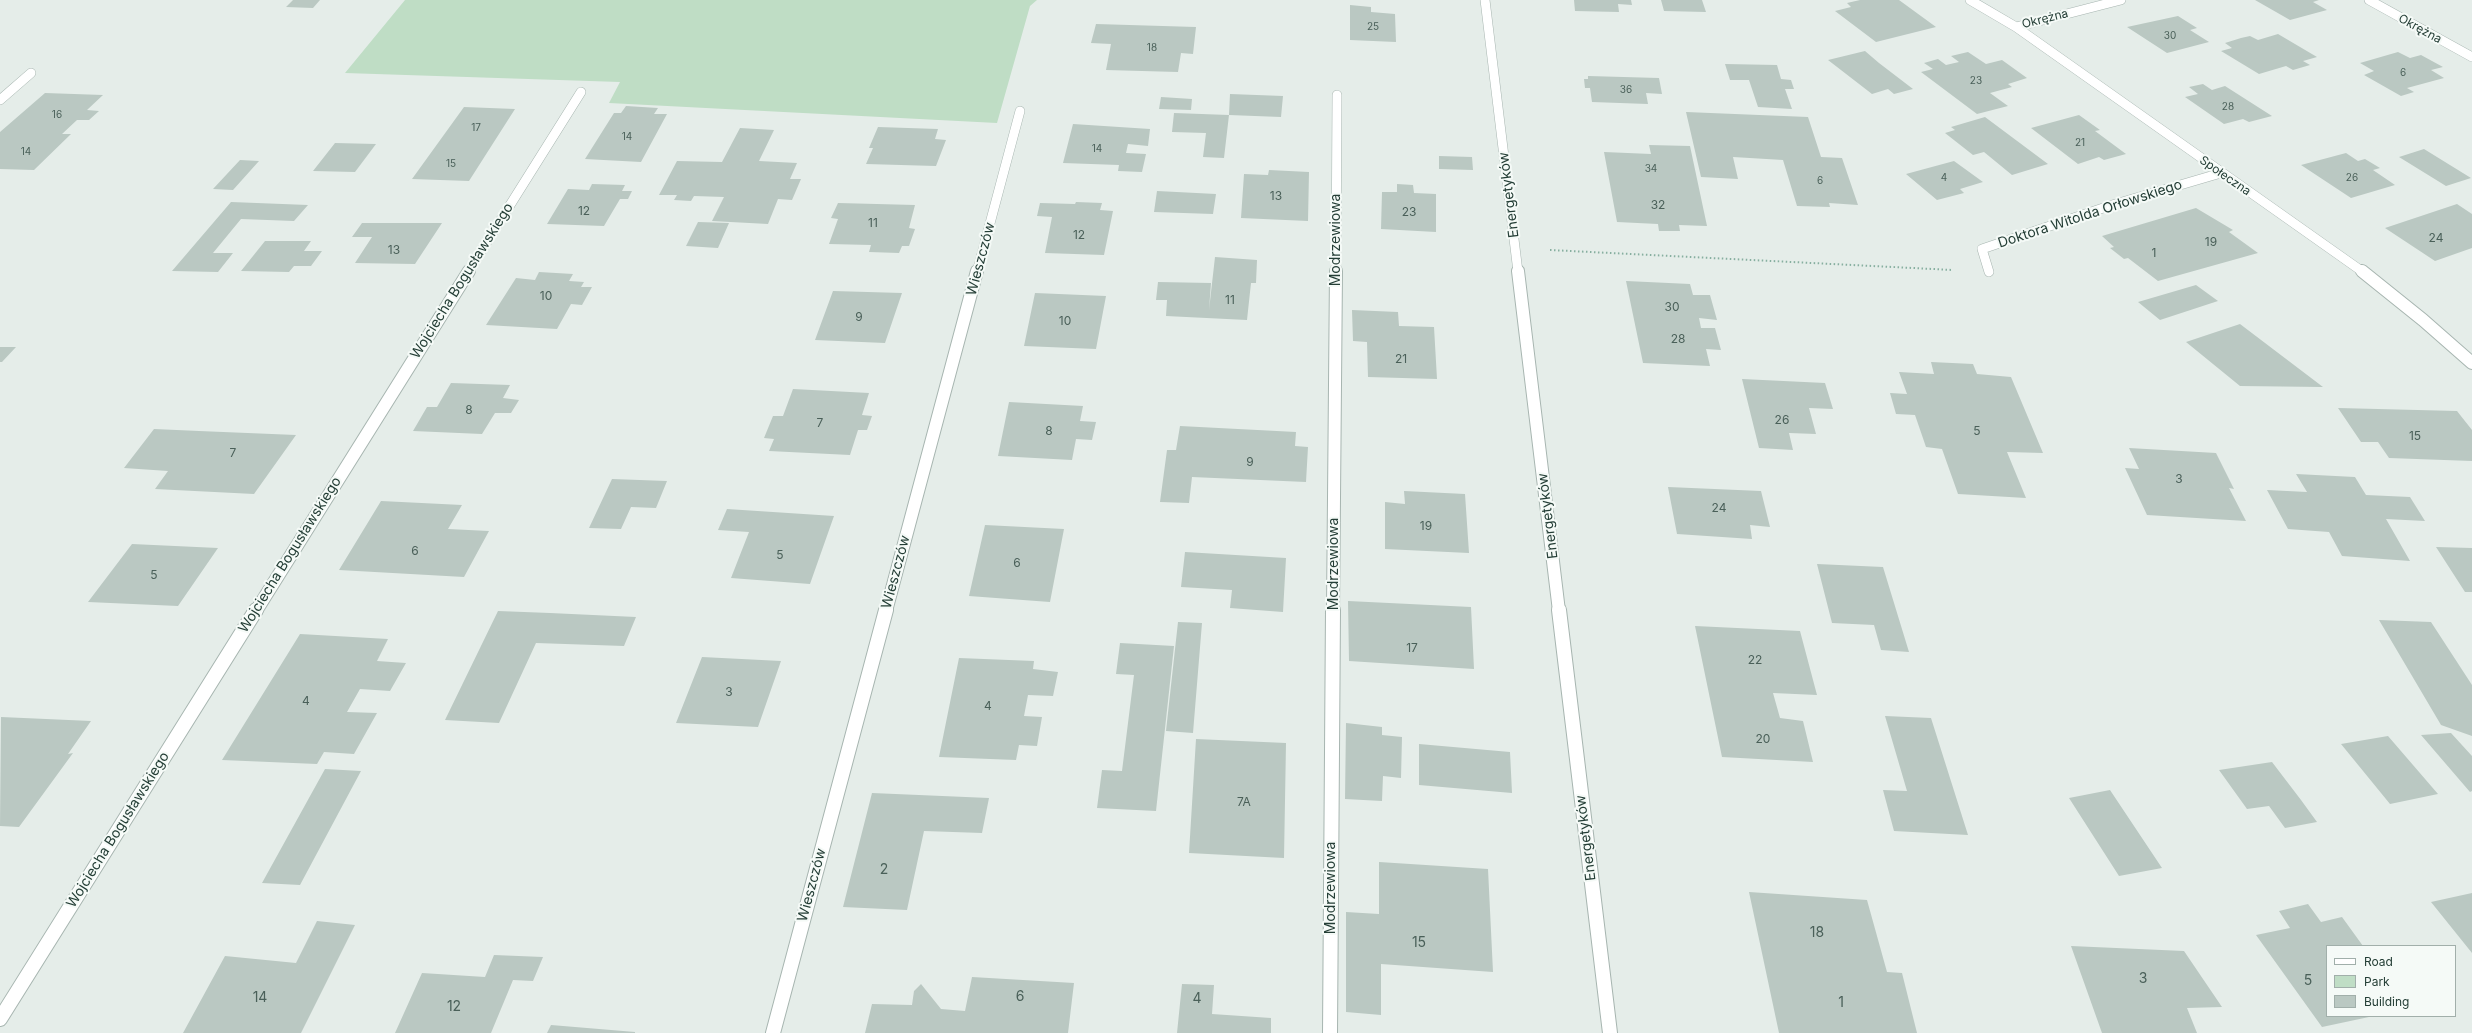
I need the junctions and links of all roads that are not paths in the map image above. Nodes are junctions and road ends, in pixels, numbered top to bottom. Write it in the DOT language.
graph roads {
  1 [pos="1485,0"];
  2 [pos="1970,0"];
  3 [pos="2121,0"];
  4 [pos="2369,0"];
  5 [pos="2016,27"];
  6 [pos="2472,57"];
  7 [pos="31,73"];
  8 [pos="581,92"];
  9 [pos="1337,95"];
  10 [pos="0,100"];
  11 [pos="1020,111"];
  12 [pos="2221,173"];
  13 [pos="1989,272"];
  14 [pos="2472,363"];
  15 [pos="0,1019"];
  16 [pos="773,1033"];
  17 [pos="1330,1033"];
  18 [pos="1610,1033"];
  1 -- 18 [label="street, Energetyków"];
  2 -- 5 [label="street, Społeczna"];
  3 -- 5 [label="street, Okrężna"];
  4 -- 6 [label="street, Okrężna"];
  5 -- 12 [label="street, Społeczna"];
  7 -- 10 [label="street"];
  8 -- 15 [label="street, Wojciecha Bogusławskiego"];
  9 -- 17 [label="street, Modrzewiowa"];
  11 -- 16 [label="street, Wieszczów"];
  12 -- 13 [label="street, Doktora Witolda Orłowskiego"];
  12 -- 14 [label="street, Społeczna"];
}
